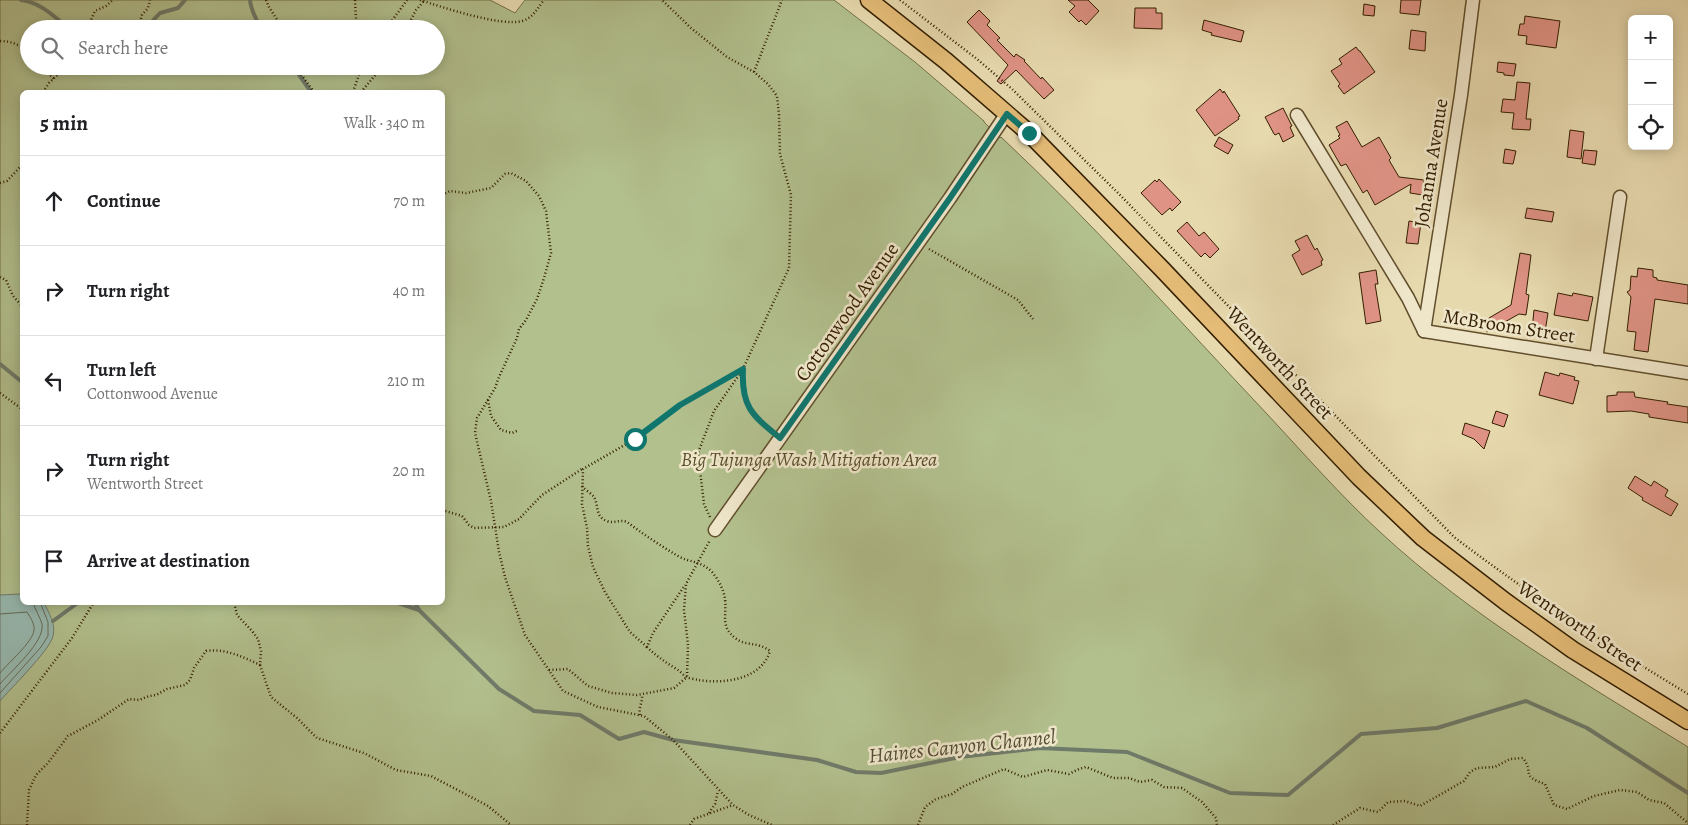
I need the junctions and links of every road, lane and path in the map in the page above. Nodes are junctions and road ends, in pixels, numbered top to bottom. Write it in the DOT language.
graph roads {
  1 [pos="114,0"];
  2 [pos="150,0"];
  3 [pos="266,0"];
  4 [pos="355,0"];
  5 [pos="407,0"];
  6 [pos="420,0"];
  7 [pos="544,0"];
  8 [pos="662,0"];
  9 [pos="782,0"];
  10 [pos="869,0"];
  11 [pos="900,0"];
  12 [pos="1473,0"];
  13 [pos="424,1"];
  14 [pos="91,20"];
  15 [pos="141,20"];
  16 [pos="277,20"];
  17 [pos="356,20"];
  18 [pos="393,20"];
  19 [pos="411,20"];
  20 [pos="0,41"];
  21 [pos="20,46"];
  22 [pos="754,72"];
  23 [pos="50,75"];
  24 [pos="58,75"];
  25 [pos="302,75"];
  26 [pos="359,75"];
  27 [pos="375,75"];
  28 [pos="54,79"];
  29 [pos="45,90"];
  30 [pos="313,90"];
  31 [pos="354,90"];
  32 [pos="363,90"];
  33 [pos="1007,114"];
  34 [pos="1297,116"];
  35 [pos="20,167"];
  36 [pos="0,184"];
  37 [pos="445,194"];
  38 [pos="1620,197"];
  39 [pos="919,243"];
  40 [pos="0,277"];
  41 [pos="20,304"];
  42 [pos="1033,320"];
  43 [pos="1424,331"];
  44 [pos="1596,359"];
  45 [pos="743,369"];
  46 [pos="1688,373"];
  47 [pos="0,393"];
  48 [pos="488,398"];
  49 [pos="20,408"];
  50 [pos="519,430"];
  51 [pos="780,438"];
  52 [pos="583,469"];
  53 [pos="582,486"];
  54 [pos="445,511"];
  55 [pos="496,527"];
  56 [pos="715,530"];
  57 [pos="698,562"];
  58 [pos="686,584"];
  59 [pos="92,605"];
  60 [pos="235,605"];
  61 [pos="647,647"];
  62 [pos="260,665"];
  63 [pos="549,670"];
  64 [pos="686,677"];
  65 [pos="642,694"];
  66 [pos="1688,694"];
  67 [pos="640,715"];
  68 [pos="1688,721"];
  69 [pos="0,733"];
  70 [pos="718,789"];
  71 [pos="733,804"];
  72 [pos="709,814"];
  73 [pos="1688,823"];
  74 [pos="27,825"];
  75 [pos="511,825"];
  76 [pos="690,825"];
  77 [pos="772,825"];
  78 [pos="918,825"];
  79 [pos="1217,825"];
  80 [pos="1333,825"];
  1 -- 14 [label="path"];
  2 -- 15 [label="path"];
  3 -- 16 [label="path"];
  4 -- 17 [label="path"];
  5 -- 18 [label="path"];
  6 -- 13 [label="path"];
  7 -- 13 [label="path"];
  8 -- 22 [label="path"];
  9 -- 22 [label="path"];
  10 -- 33 [label="main road, Wentworth Street"];
  11 -- 66 [label="path"];
  12 -- 43 [label="street, Johanna Avenue"];
  13 -- 19 [label="path"];
  20 -- 21 [label="path"];
  22 -- 45 [label="path"];
  23 -- 28 [label="path"];
  24 -- 28 [label="path"];
  25 -- 30 [label="path"];
  26 -- 31 [label="path"];
  27 -- 32 [label="path"];
  28 -- 29 [label="path"];
  33 -- 39 [label="street, Cottonwood Avenue"];
  33 -- 68 [label="main road, Wentworth Street"];
  34 -- 43 [label="street, McBroom Street"];
  35 -- 36 [label="path"];
  37 -- 48 [label="path"];
  38 -- 44 [label="street"];
  39 -- 42 [label="path"];
  39 -- 51 [label="street, Cottonwood Avenue"];
  40 -- 41 [label="path"];
  43 -- 44 [label="street, McBroom Street"];
  44 -- 46 [label="street, McBroom Street"];
  45 -- 51 [label="path"];
  45 -- 52 [label="path"];
  45 -- 56 [label="path"];
  47 -- 49 [label="path"];
  48 -- 50 [label="path"];
  48 -- 55 [label="path"];
  51 -- 56 [label="street, Cottonwood Avenue"];
  52 -- 53 [label="path"];
  52 -- 55 [label="path"];
  53 -- 57 [label="path"];
  53 -- 61 [label="path"];
  54 -- 55 [label="path"];
  55 -- 63 [label="path"];
  56 -- 57 [label="path"];
  57 -- 58 [label="path"];
  57 -- 64 [label="path"];
  58 -- 61 [label="path"];
  58 -- 64 [label="path"];
  59 -- 69 [label="path"];
  60 -- 62 [label="path"];
  61 -- 64 [label="path"];
  62 -- 74 [label="path"];
  62 -- 75 [label="path"];
  63 -- 65 [label="path"];
  63 -- 67 [label="path"];
  64 -- 65 [label="path"];
  65 -- 67 [label="path"];
  67 -- 70 [label="path"];
  70 -- 71 [label="path"];
  70 -- 72 [label="path"];
  71 -- 72 [label="path"];
  71 -- 77 [label="path"];
  72 -- 76 [label="path"];
  73 -- 80 [label="path"];
  78 -- 79 [label="path"];
}
